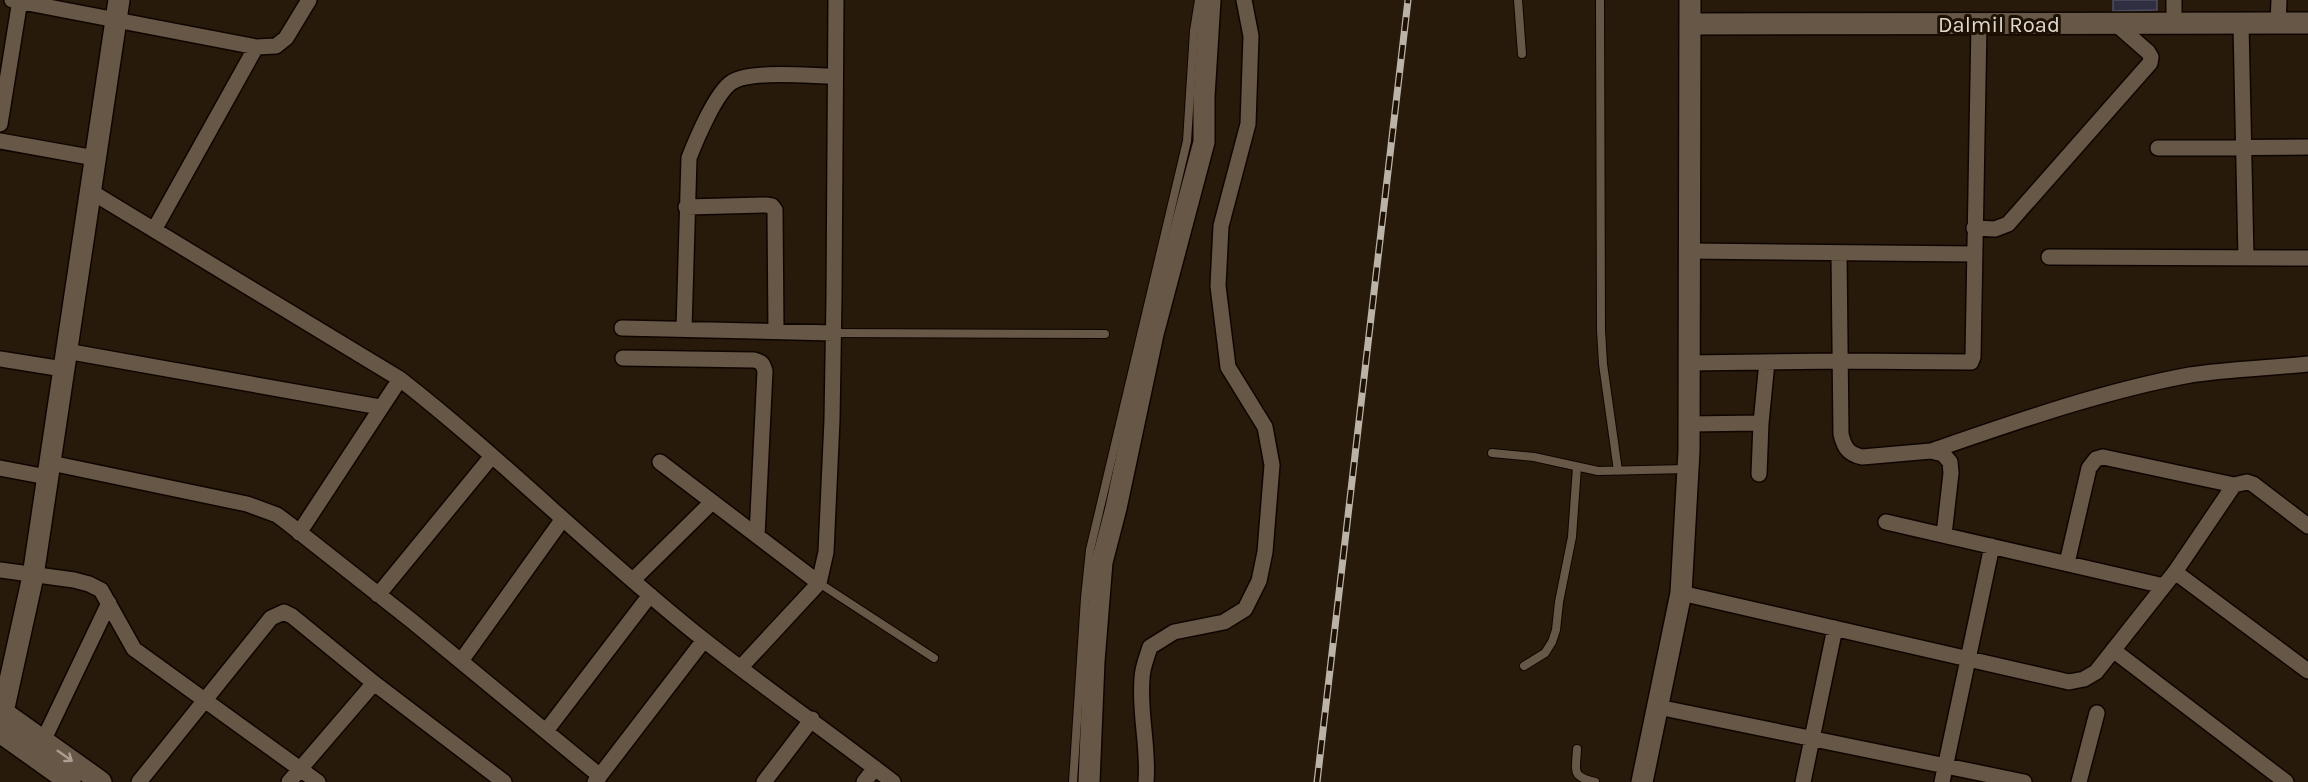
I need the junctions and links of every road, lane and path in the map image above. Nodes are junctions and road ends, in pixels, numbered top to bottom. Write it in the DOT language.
graph roads {
  1 [pos="17,0"];
  2 [pos="309,0"];
  3 [pos="836,0"];
  4 [pos="1198,0"];
  5 [pos="1210,0"];
  6 [pos="1244,0"];
  7 [pos="1518,0"];
  8 [pos="1600,0"];
  9 [pos="1690,0"];
  10 [pos="2175,0"];
  11 [pos="2279,0"];
  12 [pos="117,9"];
  13 [pos="2308,23"];
  14 [pos="1690,24"];
  15 [pos="1979,24"];
  16 [pos="2116,24"];
  17 [pos="2174,24"];
  18 [pos="2241,24"];
  19 [pos="2278,24"];
  20 [pos="256,47"];
  21 [pos="1522,54"];
  22 [pos="834,76"];
  23 [pos="0,124"];
  24 [pos="0,141"];
  25 [pos="2308,147"];
  26 [pos="2158,148"];
  27 [pos="2245,148"];
  28 [pos="95,158"];
  29 [pos="90,191"];
  30 [pos="686,207"];
  31 [pos="1974,228"];
  32 [pos="154,230"];
  33 [pos="1690,251"];
  34 [pos="1839,253"];
  35 [pos="1974,254"];
  36 [pos="2049,257"];
  37 [pos="2246,258"];
  38 [pos="2308,258"];
  39 [pos="622,328"];
  40 [pos="684,329"];
  41 [pos="776,331"];
  42 [pos="834,333"];
  43 [pos="1105,334"];
  44 [pos="623,358"];
  45 [pos="0,359"];
  46 [pos="65,360"];
  47 [pos="1841,361"];
  48 [pos="1767,362"];
  49 [pos="1689,363"];
  50 [pos="2308,364"];
  51 [pos="400,379"];
  52 [pos="380,407"];
  53 [pos="1761,423"];
  54 [pos="1689,424"];
  55 [pos="1931,451"];
  56 [pos="1492,453"];
  57 [pos="492,456"];
  58 [pos="660,462"];
  59 [pos="1576,467"];
  60 [pos="0,468"];
  61 [pos="1688,469"];
  62 [pos="49,470"];
  63 [pos="1618,471"];
  64 [pos="1759,474"];
  65 [pos="2234,485"];
  66 [pos="712,502"];
  67 [pos="562,520"];
  68 [pos="1886,522"];
  69 [pos="2308,526"];
  70 [pos="299,533"];
  71 [pos="1944,535"];
  72 [pos="757,536"];
  73 [pos="1992,546"];
  74 [pos="2067,563"];
  75 [pos="0,570"];
  76 [pos="2175,572"];
  77 [pos="33,576"];
  78 [pos="633,580"];
  79 [pos="819,583"];
  80 [pos="2164,586"];
  81 [pos="1681,593"];
  82 [pos="650,594"];
  83 [pos="378,595"];
  84 [pos="109,603"];
  85 [pos="1834,628"];
  86 [pos="704,640"];
  87 [pos="2113,650"];
  88 [pos="934,658"];
  89 [pos="1969,658"];
  90 [pos="461,661"];
  91 [pos="1524,666"];
  92 [pos="741,667"];
  93 [pos="2308,671"];
  94 [pos="374,683"];
  95 [pos="205,701"];
  96 [pos="1658,707"];
  97 [pos="2097,713"];
  98 [pos="1,717"];
  99 [pos="812,719"];
  100 [pos="546,731"];
  101 [pos="1813,739"];
  102 [pos="43,741"];
  103 [pos="1577,749"];
  104 [pos="1946,766"];
  105 [pos="300,768"];
  106 [pos="876,768"];
  107 [pos="597,779"];
  108 [pos="70,782"];
  109 [pos="101,782"];
  110 [pos="139,782"];
  111 [pos="289,782"];
  112 [pos="318,782"];
  113 [pos="504,782"];
  114 [pos="764,782"];
  115 [pos="864,782"];
  116 [pos="893,782"];
  117 [pos="1073,782"];
  118 [pos="1089,782"];
  119 [pos="1146,782"];
  120 [pos="1595,782"];
  121 [pos="1642,782"];
  122 [pos="1803,782"];
  123 [pos="1942,782"];
  124 [pos="2024,782"];
  125 [pos="2079,782"];
  126 [pos="2286,782"];
  1 -- 12 [label="street"];
  1 -- 23 [label="street"];
  2 -- 20 [label="street"];
  3 -- 22 [label="street"];
  4 -- 117 [label="lane"];
  5 -- 118 [label="street"];
  6 -- 119 [label="street"];
  7 -- 21 [label="lane"];
  8 -- 63 [label="lane"];
  9 -- 14 [label="street"];
  10 -- 17 [label="street"];
  11 -- 19 [label="street"];
  12 -- 20 [label="street"];
  12 -- 28 [label="street"];
  13 -- 19 [label="street, Dalmil Road"];
  14 -- 15 [label="street, Dalmil Road"];
  14 -- 33 [label="street"];
  15 -- 16 [label="street, Dalmil Road"];
  15 -- 31 [label="street"];
  16 -- 17 [label="street, Dalmil Road"];
  16 -- 31 [label="street"];
  17 -- 18 [label="street, Dalmil Road"];
  18 -- 19 [label="street, Dalmil Road"];
  18 -- 27 [label="street"];
  20 -- 32 [label="street"];
  22 -- 30 [label="street"];
  22 -- 42 [label="street"];
  24 -- 28 [label="street"];
  25 -- 27 [label="street"];
  26 -- 27 [label="street"];
  27 -- 37 [label="street"];
  28 -- 29 [label="street"];
  29 -- 32 [label="street"];
  29 -- 46 [label="street"];
  30 -- 40 [label="street"];
  30 -- 41 [label="street"];
  31 -- 35 [label="street"];
  32 -- 51 [label="street"];
  33 -- 34 [label="street"];
  33 -- 49 [label="street"];
  34 -- 35 [label="street"];
  34 -- 47 [label="street"];
  35 -- 47 [label="street"];
  36 -- 37 [label="street"];
  37 -- 38 [label="street"];
  39 -- 40 [label="street"];
  40 -- 41 [label="street"];
  41 -- 42 [label="street"];
  42 -- 43 [label="lane"];
  42 -- 79 [label="street"];
  44 -- 72 [label="street"];
  45 -- 46 [label="street"];
  46 -- 52 [label="street"];
  46 -- 62 [label="street"];
  47 -- 48 [label="street"];
  47 -- 55 [label="street"];
  48 -- 49 [label="street"];
  48 -- 53 [label="street"];
  49 -- 54 [label="street"];
  50 -- 55 [label="street"];
  51 -- 52 [label="street"];
  51 -- 57 [label="street"];
  52 -- 70 [label="street"];
  53 -- 54 [label="street"];
  53 -- 64 [label="street"];
  54 -- 61 [label="street"];
  55 -- 71 [label="street"];
  56 -- 59 [label="lane"];
  57 -- 67 [label="street"];
  57 -- 83 [label="street"];
  58 -- 66 [label="street"];
  59 -- 63 [label="lane"];
  59 -- 91 [label="lane"];
  60 -- 62 [label="street"];
  61 -- 63 [label="lane"];
  61 -- 81 [label="street"];
  62 -- 70 [label="street"];
  62 -- 77 [label="street"];
  65 -- 69 [label="street"];
  65 -- 74 [label="street"];
  65 -- 76 [label="street"];
  66 -- 72 [label="street"];
  66 -- 78 [label="street"];
  67 -- 78 [label="street"];
  67 -- 90 [label="street"];
  68 -- 71 [label="street"];
  70 -- 83 [label="street"];
  71 -- 73 [label="street"];
  72 -- 79 [label="street"];
  73 -- 74 [label="street"];
  73 -- 89 [label="street"];
  74 -- 80 [label="street"];
  75 -- 77 [label="street"];
  76 -- 80 [label="street"];
  76 -- 93 [label="street"];
  77 -- 84 [label="street"];
  77 -- 98 [label="street"];
  78 -- 82 [label="street"];
  79 -- 88 [label="lane"];
  79 -- 92 [label="street"];
  80 -- 87 [label="street"];
  81 -- 85 [label="street"];
  81 -- 96 [label="street"];
  82 -- 86 [label="street"];
  82 -- 100 [label="street"];
  83 -- 90 [label="street"];
  84 -- 95 [label="street"];
  84 -- 102 [label="street"];
  85 -- 89 [label="street"];
  85 -- 101 [label="street"];
  86 -- 92 [label="street"];
  86 -- 107 [label="street"];
  87 -- 89 [label="street"];
  87 -- 126 [label="street"];
  89 -- 104 [label="street"];
  90 -- 100 [label="street"];
  92 -- 99 [label="street"];
  94 -- 95 [label="street"];
  94 -- 105 [label="street"];
  94 -- 113 [label="street"];
  95 -- 105 [label="street"];
  95 -- 110 [label="street"];
  96 -- 101 [label="street"];
  96 -- 121 [label="street"];
  97 -- 125 [label="street"];
  98 -- 102 [label="street"];
  98 -- 108 [label="street"];
  99 -- 106 [label="street"];
  99 -- 114 [label="street"];
  100 -- 107 [label="street"];
  101 -- 104 [label="street"];
  101 -- 122 [label="street"];
  102 -- 109 [label="street, one-way"];
  103 -- 120 [label="lane"];
  104 -- 123 [label="street"];
  104 -- 124 [label="street"];
  105 -- 111 [label="street"];
  105 -- 112 [label="street"];
  106 -- 115 [label="street"];
  106 -- 116 [label="street"];
}
